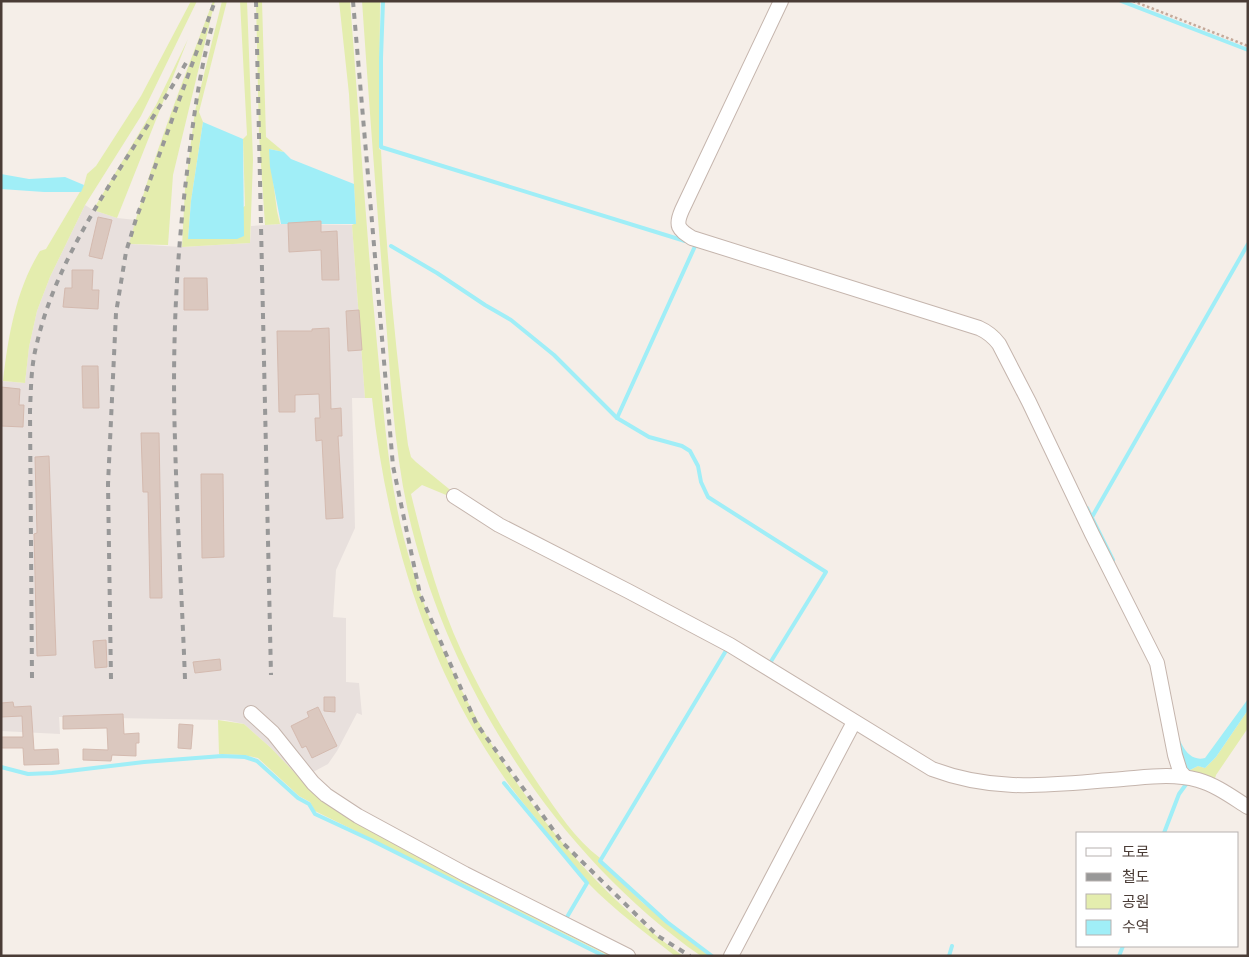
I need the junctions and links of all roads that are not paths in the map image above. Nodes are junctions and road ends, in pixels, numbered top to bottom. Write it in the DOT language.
graph roads {
  1 [pos="781,1"];
  2 [pos="454,496"];
  3 [pos="251,713"];
  4 [pos="854,722"];
  5 [pos="1185,777"];
  6 [pos="1248,807"];
  7 [pos="628,956"];
  8 [pos="731,956"];
  1 -- 5 [label="street"];
  2 -- 4 [label="street"];
  3 -- 7 [label="street"];
  4 -- 5 [label="street"];
  4 -- 8 [label="street"];
  5 -- 6 [label="street"];
}
